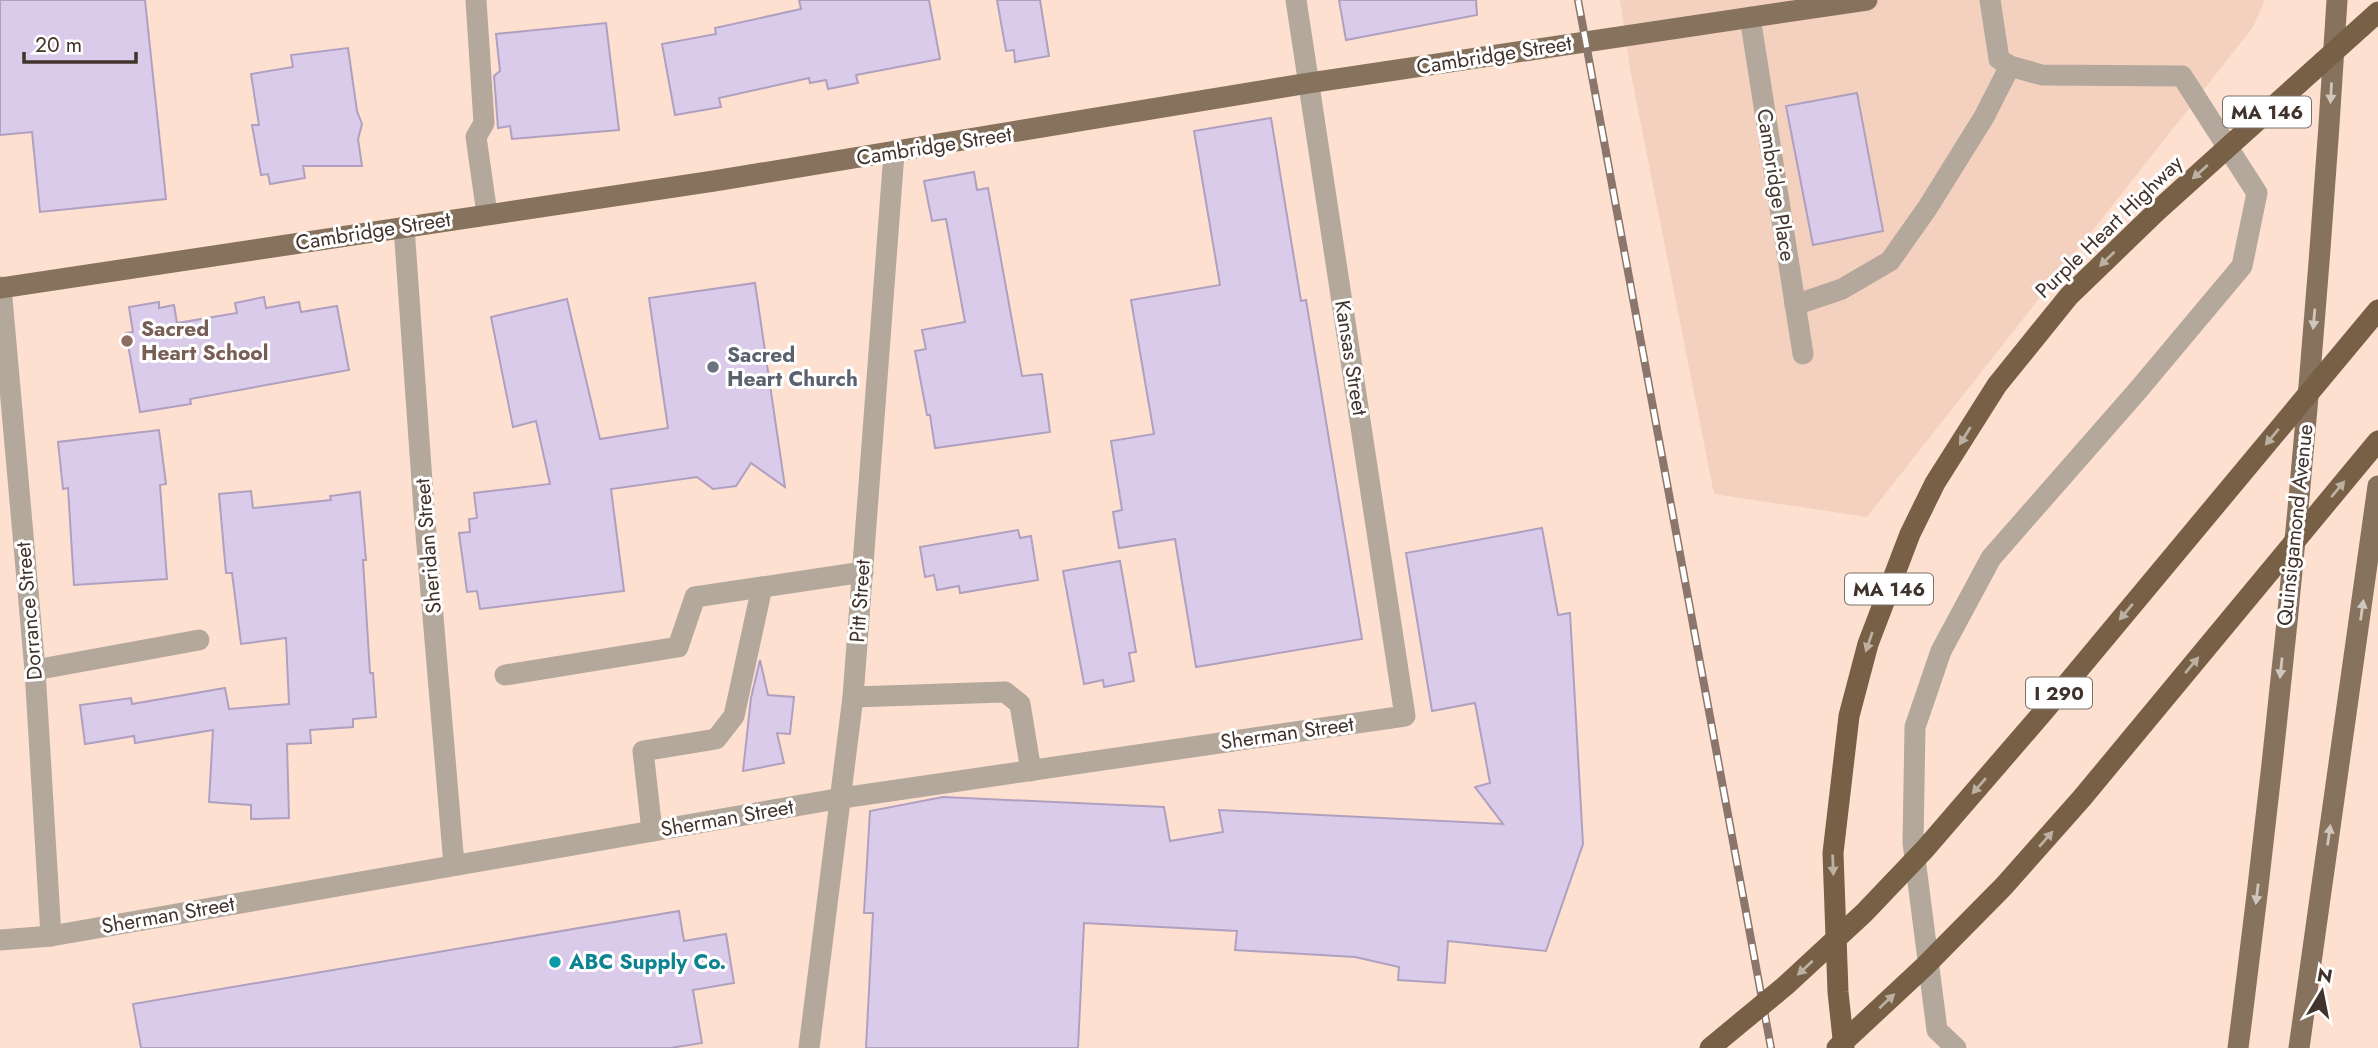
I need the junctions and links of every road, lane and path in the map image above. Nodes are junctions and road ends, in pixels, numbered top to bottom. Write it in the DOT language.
graph roads {
  1 [pos="476,0"];
  2 [pos="1296,0"];
  3 [pos="1867,0"];
  4 [pos="1990,0"];
  5 [pos="2337,0"];
  6 [pos="2378,12"];
  7 [pos="1750,17"];
  8 [pos="2010,66"];
  9 [pos="1309,83"];
  10 [pos="894,153"];
  11 [pos="487,214"];
  12 [pos="404,227"];
  13 [pos="1,287"];
  14 [pos="1795,305"];
  15 [pos="2378,310"];
  16 [pos="1802,354"];
  17 [pos="2378,441"];
  18 [pos="2378,486"];
  19 [pos="863,572"];
  20 [pos="762,587"];
  21 [pos="199,640"];
  22 [pos="34,670"];
  23 [pos="505,675"];
  24 [pos="853,697"];
  25 [pos="1405,716"];
  26 [pos="1031,771"];
  27 [pos="842,798"];
  28 [pos="652,831"];
  29 [pos="454,865"];
  30 [pos="51,936"];
  31 [pos="0,940"];
  32 [pos="809,1048"];
  33 [pos="1710,1048"];
  34 [pos="1837,1048"];
  35 [pos="1843,1048"];
  36 [pos="1956,1048"];
  37 [pos="2238,1048"];
  38 [pos="2299,1048"];
  1 -- 11 [label="street"];
  2 -- 9 [label="street, Kansas Street"];
  3 -- 7 [label="main road, Cambridge Street"];
  4 -- 8 [label="street"];
  5 -- 37 [label="main road, Quinsigamond Avenue, one-way"];
  6 -- 35 [label="highway, Purple Heart Highway / MA 146, one-way, bridge"];
  7 -- 9 [label="main road, Cambridge Street"];
  7 -- 14 [label="street, Cambridge Place"];
  8 -- 14 [label="street"];
  8 -- 36 [label="street"];
  9 -- 10 [label="main road, Cambridge Street"];
  9 -- 25 [label="street, Kansas Street"];
  10 -- 11 [label="main road, Cambridge Street"];
  10 -- 19 [label="street, Pitt Street"];
  11 -- 12 [label="main road, Cambridge Street"];
  12 -- 13 [label="main road, Cambridge Street"];
  12 -- 29 [label="street, Sheridan Street"];
  13 -- 22 [label="street, Dorrance Street"];
  14 -- 16 [label="street, Cambridge Place"];
  15 -- 33 [label="highway, I 290, one-way, bridge"];
  34 -- 17 [label="highway, one-way, bridge"];
  38 -- 18 [label="main road, one-way"];
  19 -- 20 [label="street"];
  19 -- 24 [label="street, Pitt Street"];
  20 -- 23 [label="street"];
  20 -- 28 [label="street"];
  21 -- 22 [label="street"];
  22 -- 30 [label="street, Dorrance Street"];
  24 -- 26 [label="street"];
  24 -- 27 [label="street, Pitt Street"];
  25 -- 26 [label="street, Sherman Street"];
  26 -- 27 [label="street, Sherman Street"];
  27 -- 28 [label="street, Sherman Street"];
  27 -- 32 [label="street, Pitt Street"];
  28 -- 29 [label="street, Sherman Street"];
  29 -- 30 [label="street, Sherman Street"];
  30 -- 31 [label="street, Sherman Street"];
}
